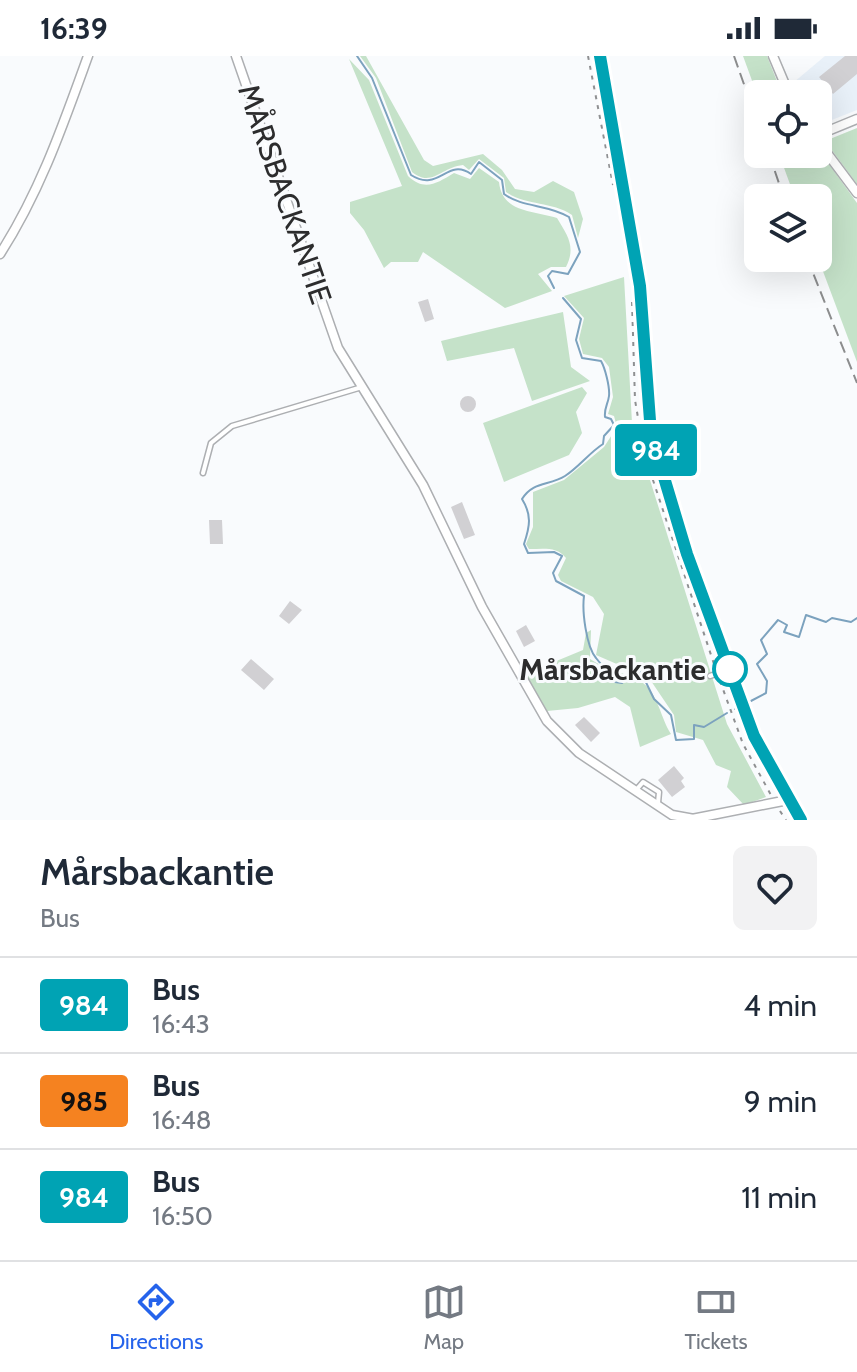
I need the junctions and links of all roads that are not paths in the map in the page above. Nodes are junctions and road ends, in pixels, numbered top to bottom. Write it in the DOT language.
graph roads {
  1 [pos="88,56"];
  2 [pos="236,56"];
  3 [pos="600,56"];
  4 [pos="773,56"];
  5 [pos="783,80"];
  6 [pos="857,119"];
  7 [pos="832,131"];
  8 [pos="832,158"];
  9 [pos="857,193"];
  10 [pos="0,254"];
  11 [pos="362,387"];
  12 [pos="203,473"];
  13 [pos="729,669"];
  14 [pos="710,676"];
  15 [pos="788,800"];
  16 [pos="691,819"];
  17 [pos="801,820"];
  1 -- 10 [label="street"];
  2 -- 11 [label="street, MÅRSBACKANTIE"];
  3 -- 13 [label="street"];
  4 -- 5 [label="street"];
  6 -- 7 [label="street"];
  8 -- 9 [label="street"];
  11 -- 12 [label="lane"];
  11 -- 16 [label="street, MÅRSBACKANTIE"];
  13 -- 14 [label="lane"];
  13 -- 15 [label="street"];
  15 -- 16 [label="street"];
  15 -- 17 [label="street"];
}
